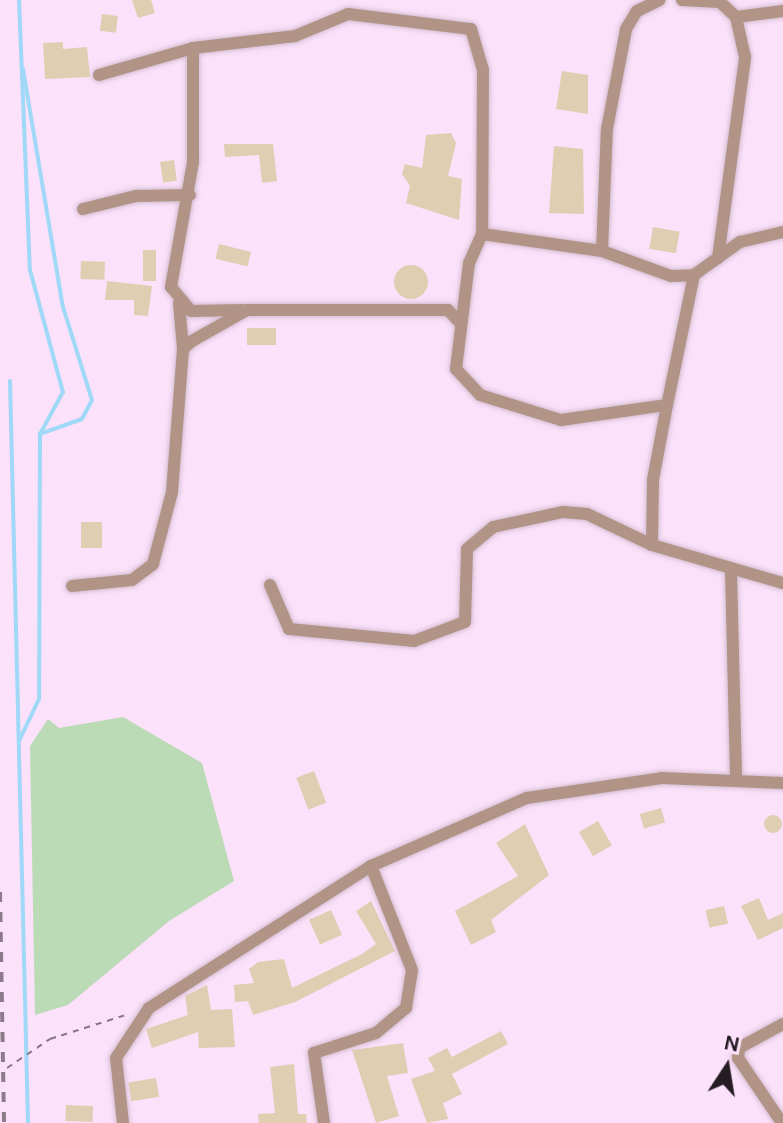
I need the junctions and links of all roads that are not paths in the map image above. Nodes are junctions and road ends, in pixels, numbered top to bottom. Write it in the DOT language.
graph roads {
  1 [pos="660,0"];
  2 [pos="682,0"];
  3 [pos="719,1"];
  4 [pos="783,11"];
  5 [pos="736,17"];
  6 [pos="193,48"];
  7 [pos="99,75"];
  8 [pos="190,195"];
  9 [pos="83,209"];
  10 [pos="783,232"];
  11 [pos="482,234"];
  12 [pos="602,251"];
  13 [pos="718,258"];
  14 [pos="694,275"];
  15 [pos="179,303"];
  16 [pos="247,310"];
  17 [pos="461,324"];
  18 [pos="183,349"];
  19 [pos="667,405"];
  20 [pos="652,545"];
  21 [pos="731,571"];
  22 [pos="783,583"];
  23 [pos="270,585"];
  24 [pos="72,586"];
  25 [pos="736,777"];
  26 [pos="783,783"];
  27 [pos="371,866"];
  28 [pos="783,1024"];
  29 [pos="123,1123"];
  30 [pos="324,1123"];
  31 [pos="782,1123"];
  1 -- 12 [label="street"];
  2 -- 3 [label="street"];
  3 -- 5 [label="street"];
  4 -- 5 [label="street"];
  5 -- 13 [label="street"];
  6 -- 7 [label="street"];
  6 -- 8 [label="street"];
  6 -- 11 [label="street"];
  8 -- 9 [label="street"];
  8 -- 15 [label="street"];
  10 -- 13 [label="street"];
  11 -- 12 [label="street"];
  11 -- 17 [label="street"];
  12 -- 14 [label="street"];
  13 -- 14 [label="street"];
  14 -- 19 [label="street"];
  15 -- 16 [label="street"];
  15 -- 18 [label="street"];
  16 -- 17 [label="street"];
  16 -- 18 [label="street"];
  17 -- 19 [label="street"];
  18 -- 24 [label="street"];
  19 -- 20 [label="street"];
  20 -- 21 [label="street"];
  20 -- 23 [label="street"];
  21 -- 22 [label="street"];
  21 -- 25 [label="street"];
  25 -- 26 [label="street"];
  25 -- 27 [label="street"];
  27 -- 29 [label="street"];
  27 -- 30 [label="street"];
  28 -- 31 [label="street"];
}
